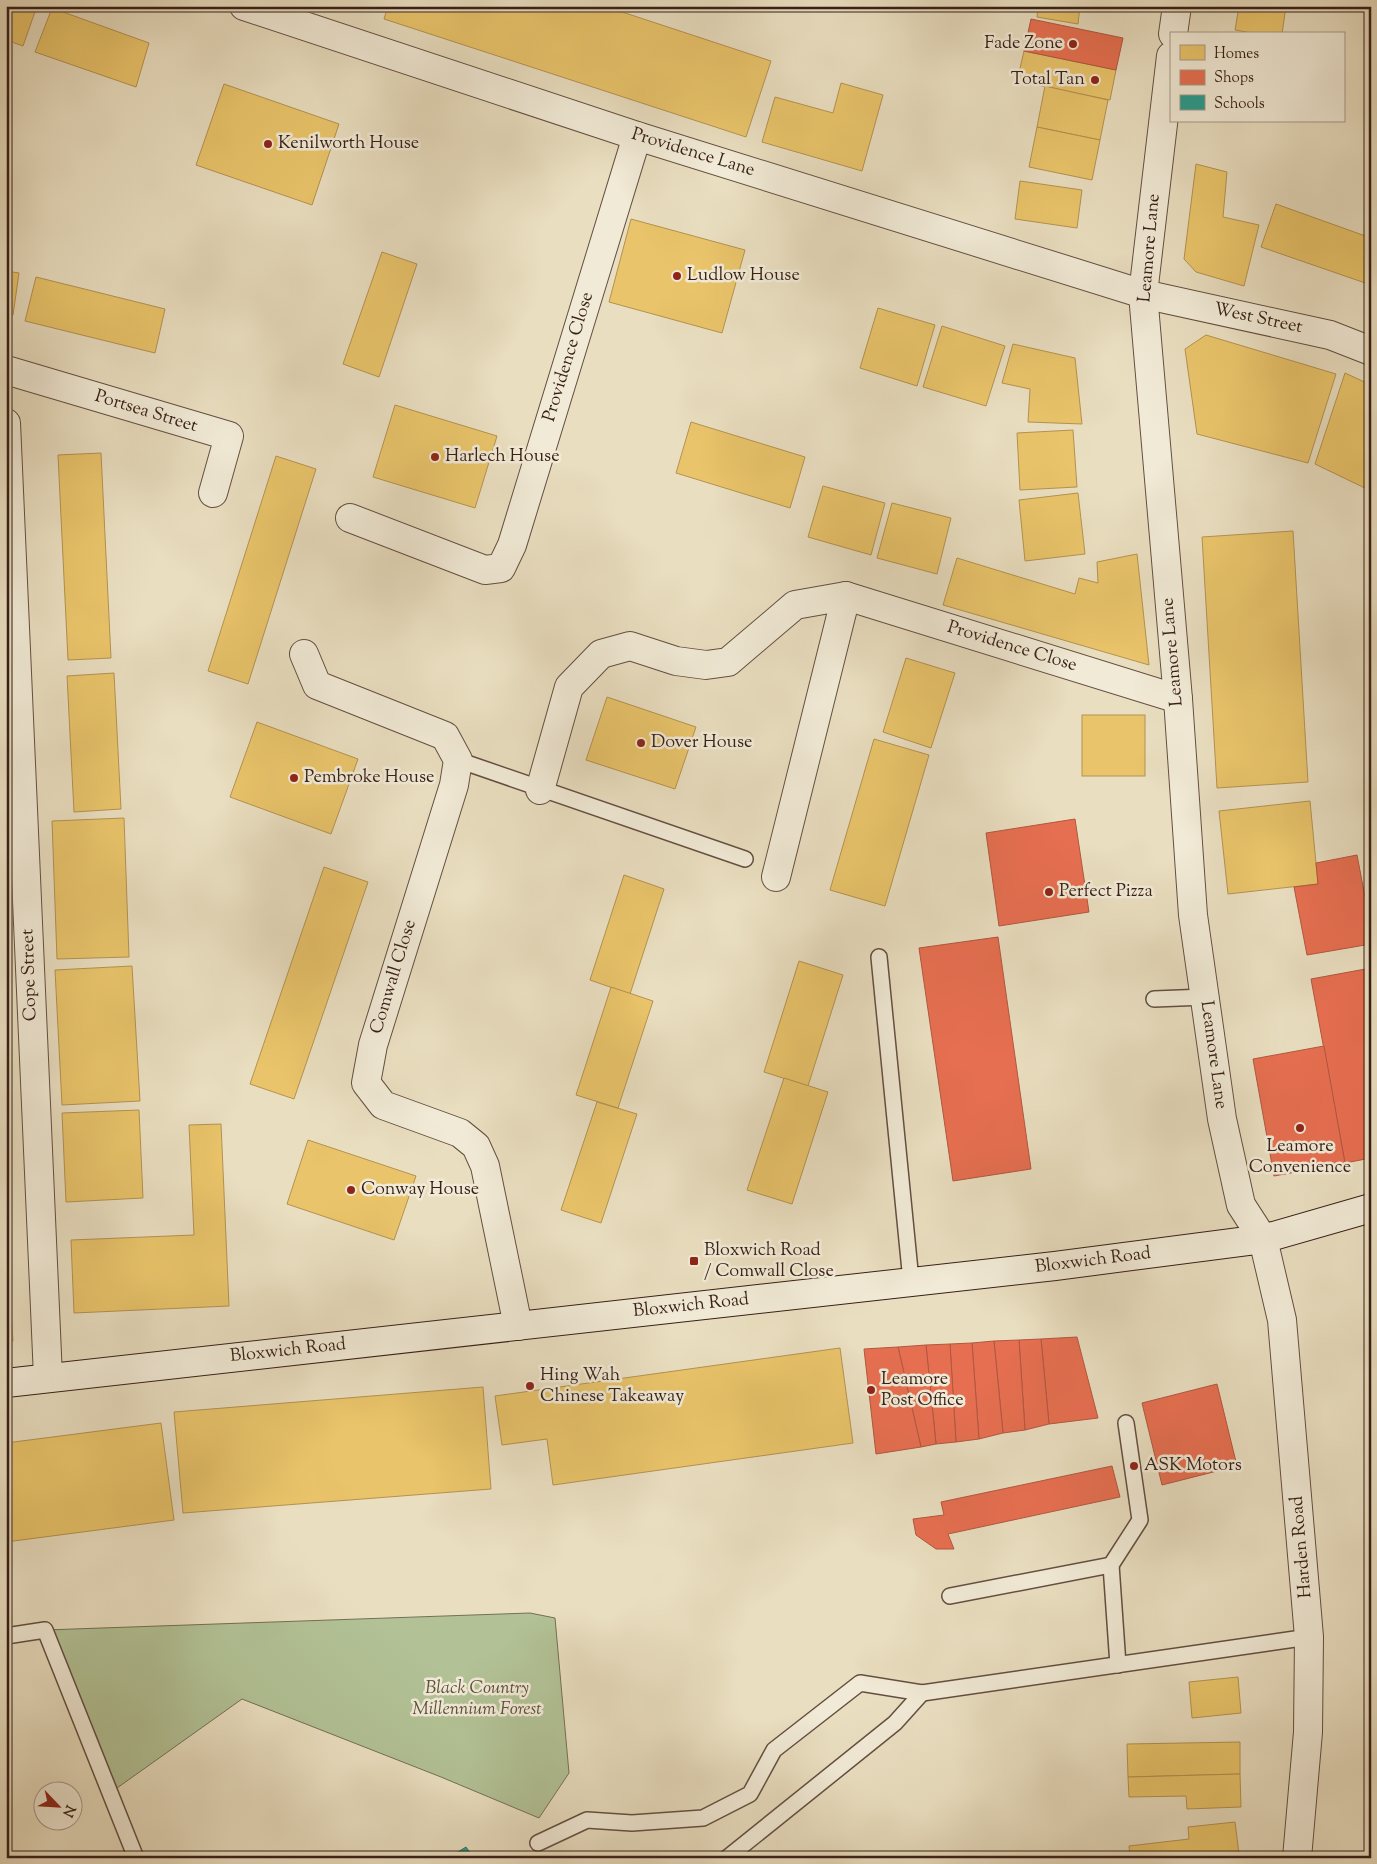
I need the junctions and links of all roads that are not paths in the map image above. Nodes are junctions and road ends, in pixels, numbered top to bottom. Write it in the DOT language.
graph roads {
  1 [pos="244,6"];
  2 [pos="1176,6"];
  3 [pos="1173,32"];
  4 [pos="1170,64"];
  5 [pos="637,136"];
  6 [pos="1143,294"];
  7 [pos="1371,351"];
  8 [pos="6,370"];
  9 [pos="6,423"];
  10 [pos="213,492"];
  11 [pos="350,518"];
  12 [pos="846,596"];
  13 [pos="304,654"];
  14 [pos="1178,699"];
  15 [pos="458,760"];
  16 [pos="540,790"];
  17 [pos="745,859"];
  18 [pos="776,877"];
  19 [pos="878,957"];
  20 [pos="1205,998"];
  21 [pos="1154,999"];
  22 [pos="1371,1208"];
  23 [pos="1263,1239"];
  24 [pos="911,1281"];
  25 [pos="518,1326"];
  26 [pos="48,1377"];
  27 [pos="6,1383"];
  28 [pos="1126,1423"];
  29 [pos="1110,1565"];
  30 [pos="950,1596"];
  31 [pos="6,1636"];
  32 [pos="1309,1637"];
  33 [pos="1118,1665"];
  34 [pos="922,1693"];
  35 [pos="538,1843"];
  36 [pos="136,1858"];
  37 [pos="727,1858"];
  38 [pos="1297,1858"];
  1 -- 5 [label="street, Providence Lane"];
  2 -- 3 [label="street"];
  4 -- 6 [label="street, Leamore Lane"];
  5 -- 6 [label="street, Providence Lane"];
  5 -- 11 [label="street, Providence Close"];
  6 -- 7 [label="street, West Street"];
  6 -- 14 [label="street, Leamore Lane"];
  8 -- 10 [label="street, Portsea Street"];
  9 -- 26 [label="street, Cope Street"];
  12 -- 14 [label="street, Providence Close"];
  12 -- 16 [label="street, Providence Close"];
  12 -- 18 [label="street"];
  13 -- 15 [label="street"];
  14 -- 20 [label="street, Leamore Lane"];
  15 -- 16 [label="lane"];
  15 -- 25 [label="street, Comwall Close"];
  16 -- 17 [label="lane"];
  19 -- 24 [label="lane"];
  20 -- 21 [label="lane"];
  20 -- 23 [label="street, Leamore Lane"];
  22 -- 23 [label="street, Bloxwich Road"];
  23 -- 24 [label="street, Bloxwich Road"];
  23 -- 32 [label="street, Harden Road"];
  24 -- 25 [label="street, Bloxwich Road"];
  25 -- 26 [label="street, Bloxwich Road"];
  26 -- 27 [label="street, Bloxwich Road"];
  28 -- 29 [label="lane"];
  29 -- 30 [label="lane"];
  29 -- 33 [label="lane"];
  31 -- 36 [label="lane"];
  32 -- 33 [label="lane"];
  32 -- 38 [label="street, Harden Road"];
  33 -- 34 [label="lane"];
  34 -- 35 [label="lane"];
  34 -- 37 [label="lane"];
}
